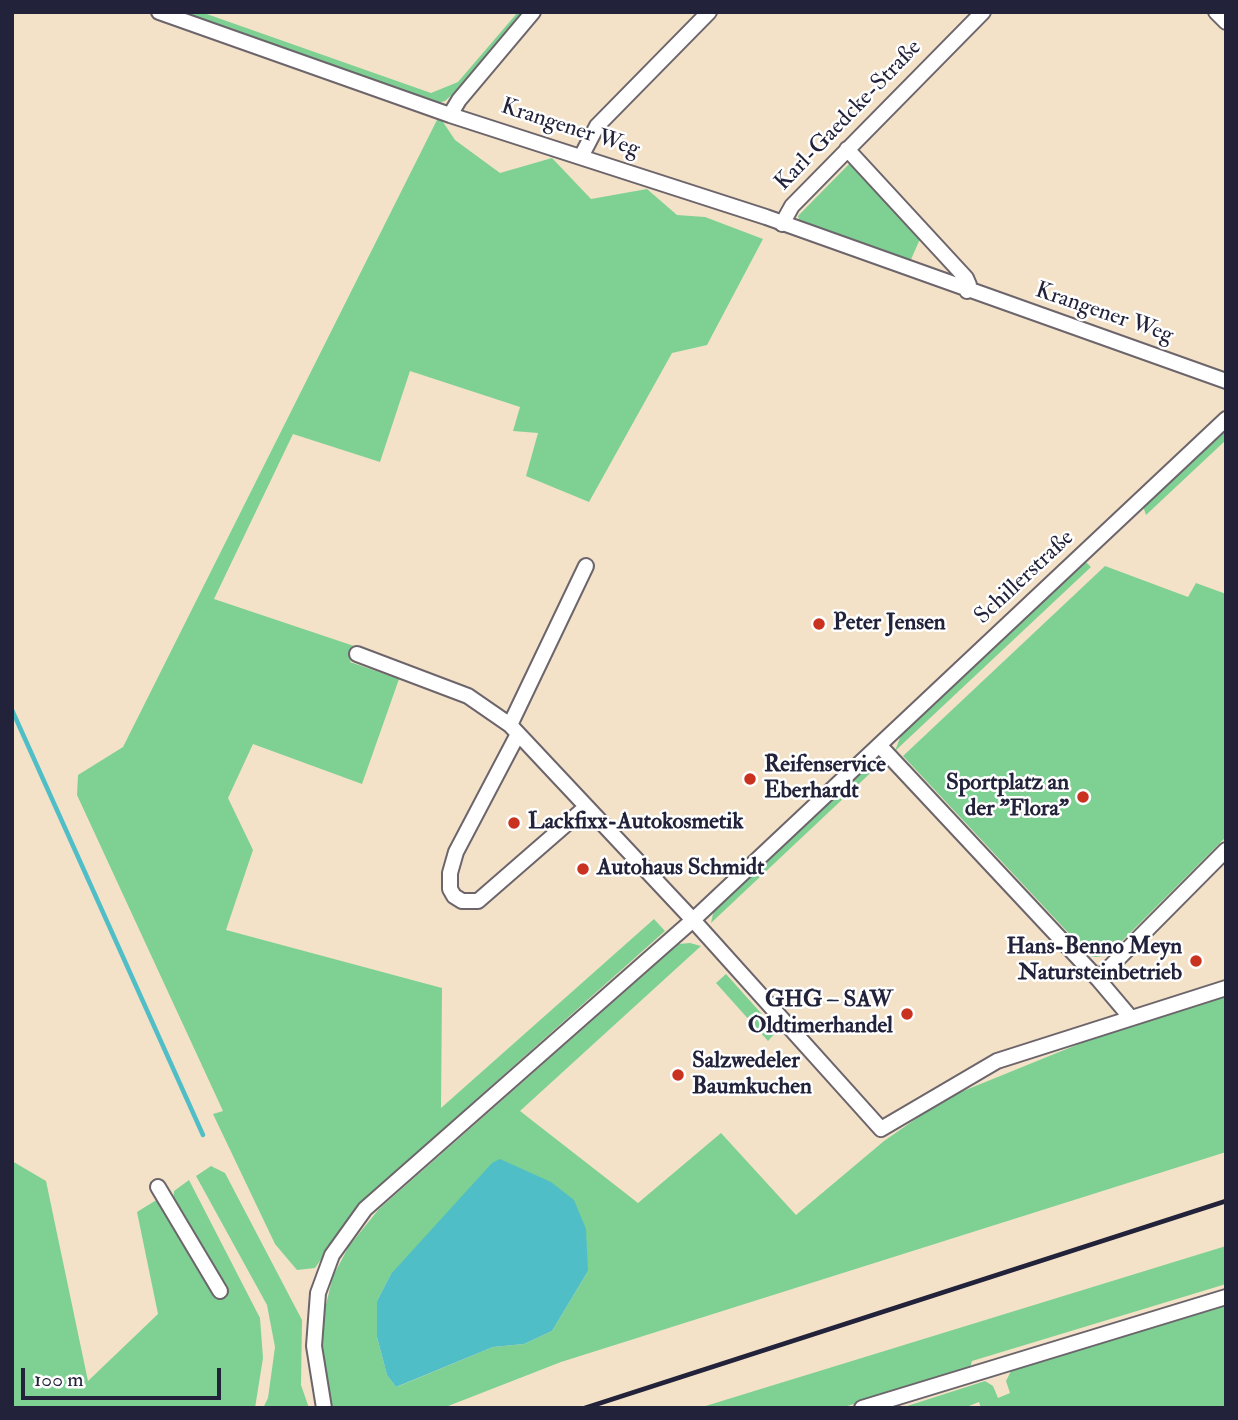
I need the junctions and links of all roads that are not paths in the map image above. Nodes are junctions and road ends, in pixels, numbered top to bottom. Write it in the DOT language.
graph roads {
  1 [pos="159,12"];
  2 [pos="533,12"];
  3 [pos="709,12"];
  4 [pos="983,12"];
  5 [pos="1216,12"];
  6 [pos="1226,22"];
  7 [pos="450,115"];
  8 [pos="847,149"];
  9 [pos="582,155"];
  10 [pos="782,224"];
  11 [pos="967,291"];
  12 [pos="1226,381"];
  13 [pos="1226,419"];
  14 [pos="586,566"];
  15 [pos="357,654"];
  16 [pos="514,729"];
  17 [pos="880,746"];
  18 [pos="586,807"];
  19 [pos="1226,850"];
  20 [pos="693,920"];
  21 [pos="1098,979"];
  22 [pos="1226,988"];
  23 [pos="1131,1018"];
  24 [pos="158,1186"];
  25 [pos="220,1291"];
  26 [pos="1226,1297"];
  27 [pos="324,1408"];
  28 [pos="862,1408"];
  1 -- 7 [label="street, Krangener Weg"];
  2 -- 7 [label="street"];
  3 -- 9 [label="street"];
  4 -- 8 [label="street, Karl-Gaedcke-Straße"];
  5 -- 6 [label="street"];
  7 -- 9 [label="street, Krangener Weg"];
  8 -- 10 [label="street, Karl-Gaedcke-Straße"];
  8 -- 11 [label="street"];
  9 -- 10 [label="street, Krangener Weg"];
  10 -- 11 [label="street, Krangener Weg"];
  11 -- 12 [label="street, Krangener Weg"];
  13 -- 17 [label="street, Schillerstraße"];
  14 -- 16 [label="street"];
  15 -- 16 [label="street"];
  16 -- 18 [label="street"];
  16 -- 18 [label="street"];
  17 -- 20 [label="street, Schillerstraße"];
  17 -- 21 [label="street"];
  18 -- 20 [label="street"];
  19 -- 21 [label="street"];
  20 -- 23 [label="street"];
  20 -- 27 [label="street, Schillerstraße"];
  21 -- 23 [label="street"];
  22 -- 23 [label="street"];
  24 -- 25 [label="street"];
  26 -- 28 [label="street"];
}
